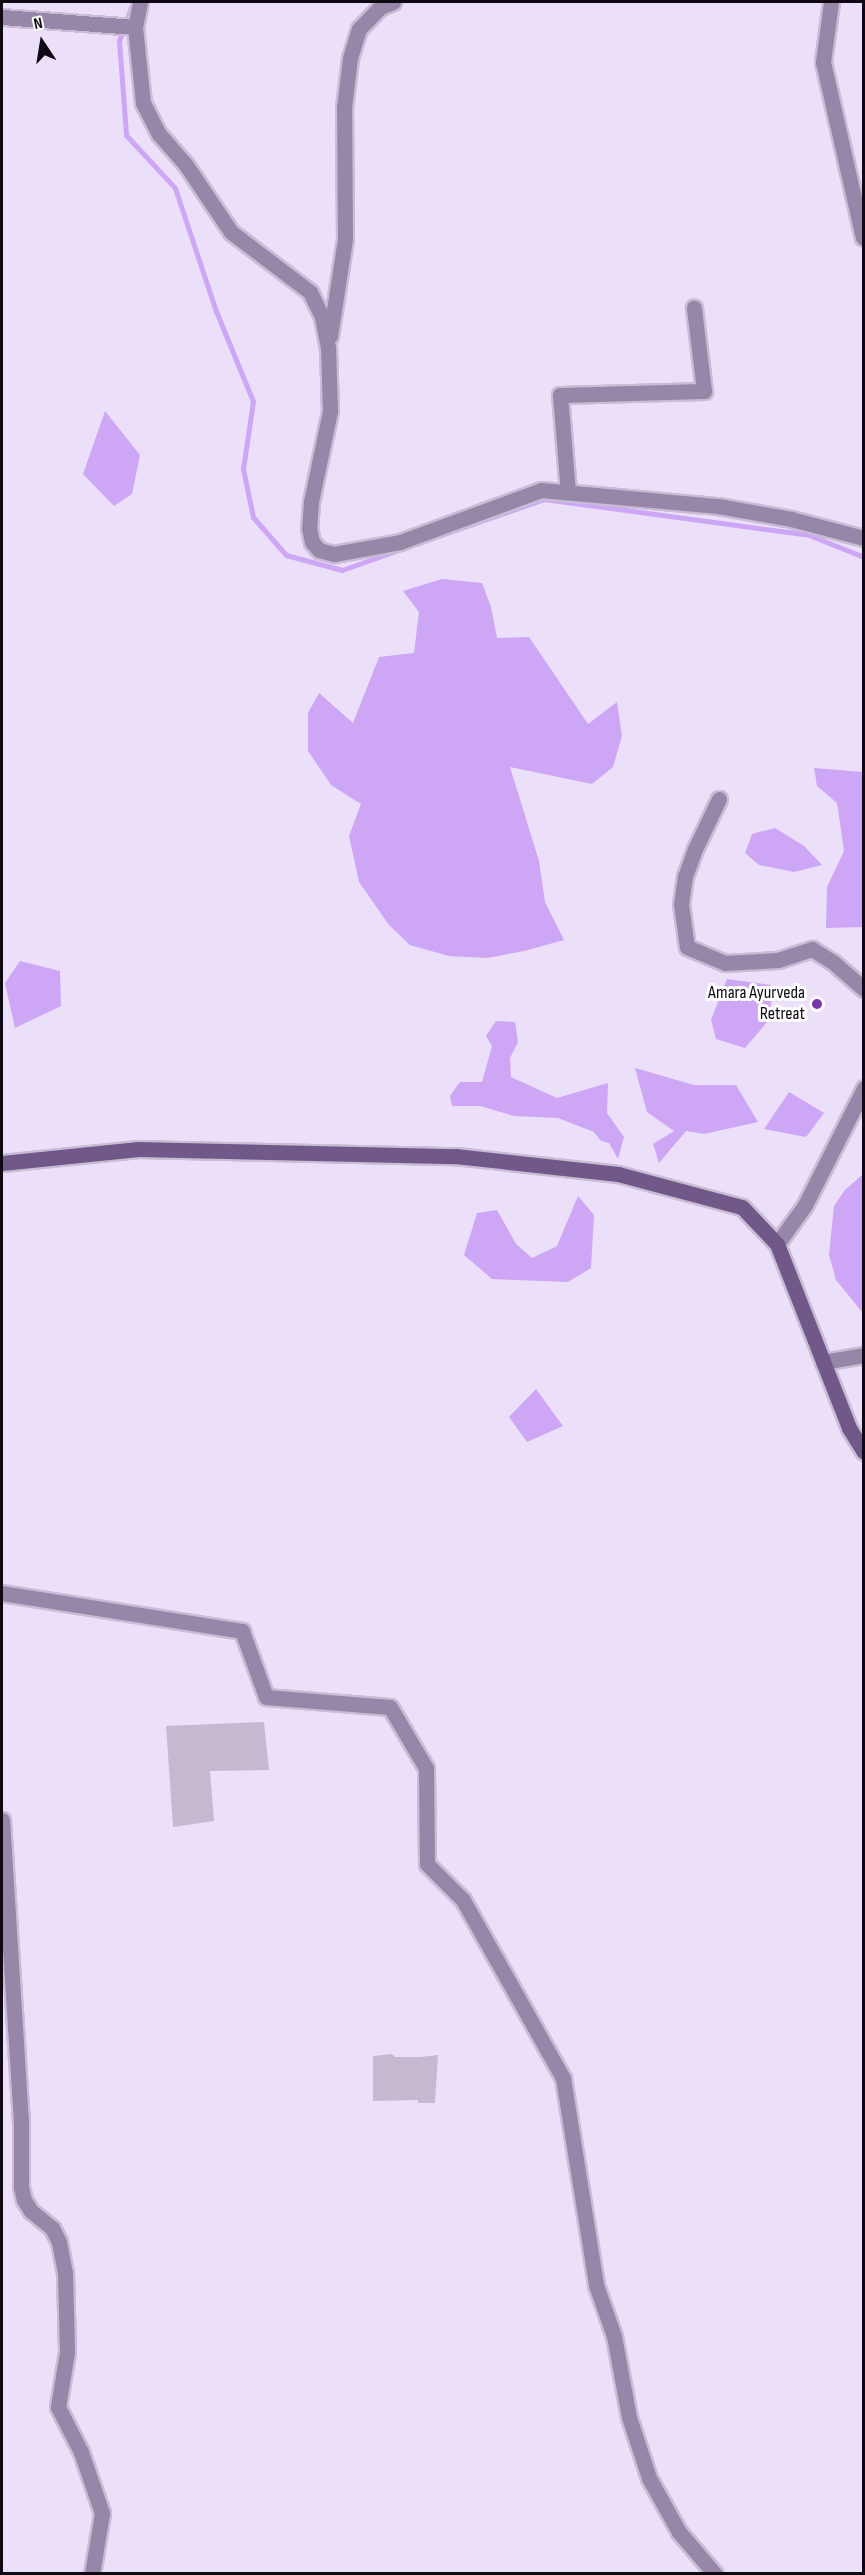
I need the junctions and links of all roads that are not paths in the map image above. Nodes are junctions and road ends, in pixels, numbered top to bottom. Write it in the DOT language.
graph roads {
  1 [pos="141,2"];
  2 [pos="393,2"];
  3 [pos="831,2"];
  4 [pos="2,17"];
  5 [pos="135,27"];
  6 [pos="863,238"];
  7 [pos="694,308"];
  8 [pos="328,347"];
  9 [pos="568,492"];
  10 [pos="864,538"];
  11 [pos="719,799"];
  12 [pos="864,989"];
  13 [pos="864,1088"];
  14 [pos="2,1163"];
  15 [pos="777,1244"];
  16 [pos="864,1355"];
  17 [pos="823,1362"];
  18 [pos="864,1452"];
  19 [pos="2,1593"];
  20 [pos="2,1820"];
  21 [pos="92,2574"];
  22 [pos="714,2574"];
  1 -- 5 [label="street"];
  2 -- 8 [label="street"];
  3 -- 6 [label="street"];
  4 -- 5 [label="street"];
  5 -- 8 [label="street"];
  7 -- 9 [label="street"];
  8 -- 9 [label="street"];
  9 -- 10 [label="street"];
  11 -- 12 [label="street"];
  13 -- 15 [label="street"];
  14 -- 15 [label="street"];
  15 -- 17 [label="street"];
  16 -- 17 [label="street"];
  17 -- 18 [label="street"];
  19 -- 22 [label="street"];
  20 -- 21 [label="street"];
}
